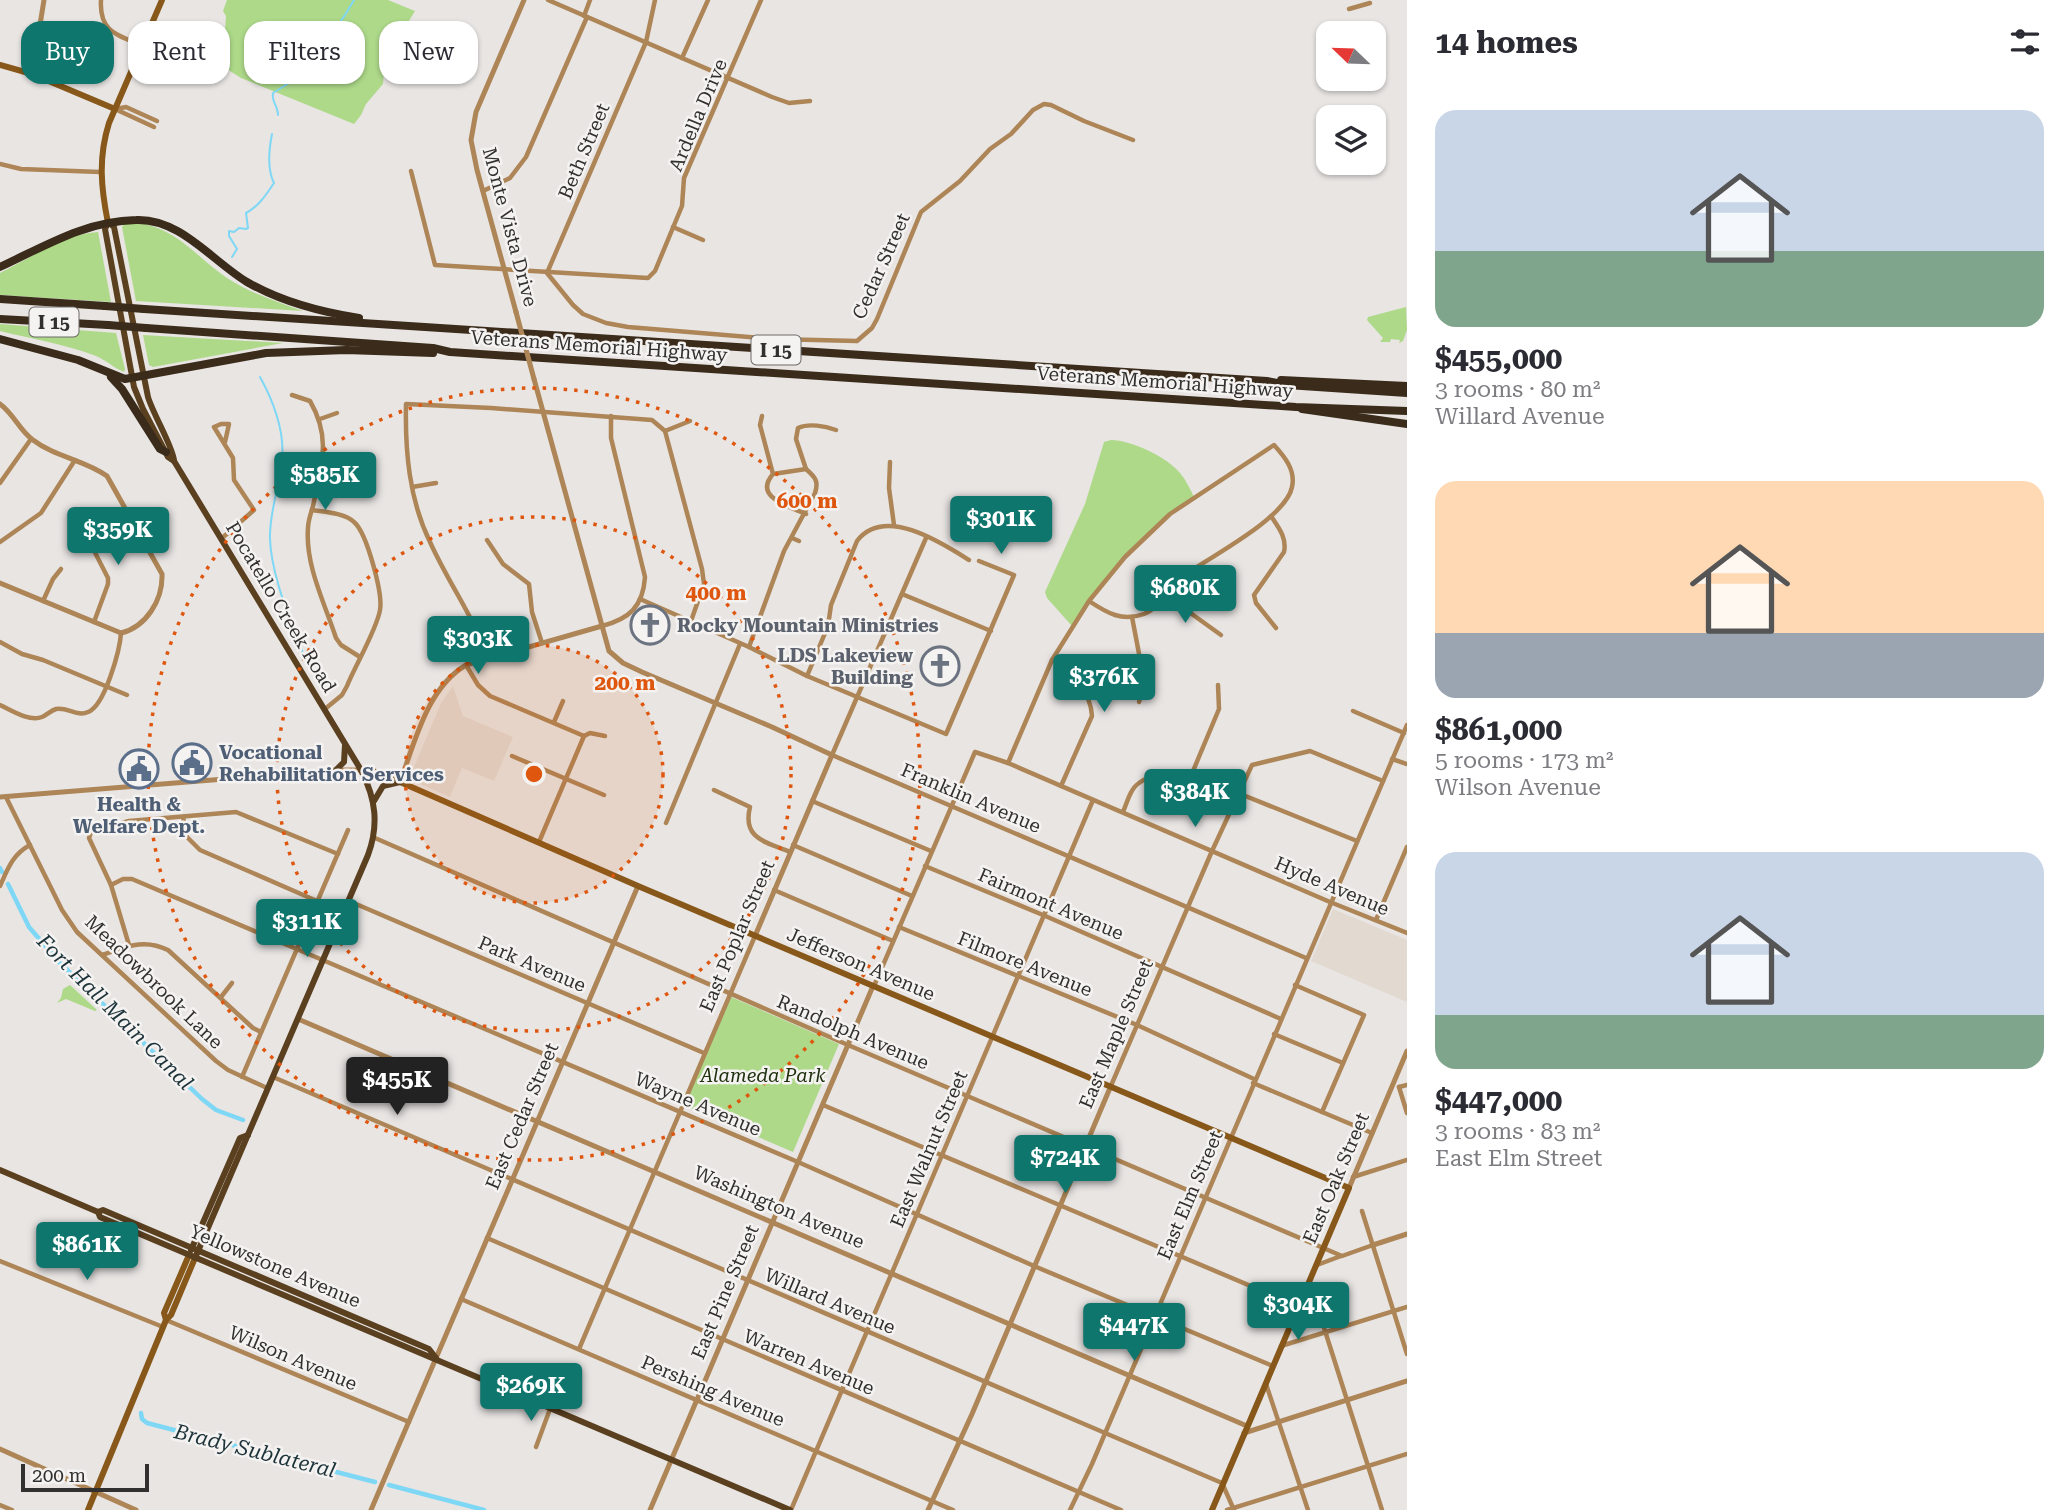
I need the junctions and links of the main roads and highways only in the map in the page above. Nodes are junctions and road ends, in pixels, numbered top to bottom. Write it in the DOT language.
graph roads {
  1 [pos="162,0"];
  2 [pos="0,65"];
  3 [pos="115,109"];
  4 [pos="108,223"];
  5 [pos="0,267"];
  6 [pos="0,299"];
  7 [pos="0,319"];
  8 [pos="400,324"];
  9 [pos="0,339"];
  10 [pos="450,352"];
  11 [pos="106,372"];
  12 [pos="144,376"];
  13 [pos="132,378"];
  14 [pos="1267,381"];
  15 [pos="1407,386"];
  16 [pos="1407,393"];
  17 [pos="1296,407"];
  18 [pos="1407,411"];
  19 [pos="1407,424"];
  20 [pos="166,453"];
  21 [pos="174,461"];
  22 [pos="345,745"];
  23 [pos="337,770"];
  24 [pos="361,770"];
  25 [pos="400,782"];
  26 [pos="374,801"];
  27 [pos="0,1170"];
  28 [pos="1349,1188"];
  29 [pos="98,1212"];
  30 [pos="195,1249"];
  31 [pos="192,1257"];
  32 [pos="436,1358"];
  33 [pos="88,1510"];
  34 [pos="790,1510"];
  35 [pos="1212,1510"];
  1 -- 3 [label="main road, Pocatello Creek Road"];
  2 -- 3 [label="main road"];
  3 -- 4 [label="main road, Pocatello Creek Road"];
  4 -- 5 [label="highway"];
  4 -- 8 [label="highway"];
  4 -- 12 [label="main road, Pocatello Creek Road"];
  4 -- 13 [label="main road, Pocatello Creek Road"];
  6 -- 8 [label="highway, Veterans Memorial Highway / I 15, bridge"];
  7 -- 10 [label="highway, Veterans Memorial Highway / I 15, bridge"];
  8 -- 14 [label="highway, Veterans Memorial Highway / I 15"];
  9 -- 11 [label="highway"];
  10 -- 12 [label="highway"];
  10 -- 17 [label="highway, Veterans Memorial Highway / I 15"];
  11 -- 13 [label="highway"];
  11 -- 20 [label="highway"];
  12 -- 13 [label="highway"];
  12 -- 21 [label="main road, Pocatello Creek Road"];
  13 -- 20 [label="main road, Pocatello Creek Road"];
  14 -- 15 [label="highway"];
  14 -- 16 [label="highway, Veterans Memorial Highway / I 15"];
  17 -- 18 [label="highway, Veterans Memorial Highway / I 15"];
  17 -- 19 [label="highway"];
  20 -- 21 [label="main road, Pocatello Creek Road"];
  21 -- 22 [label="main road, Pocatello Creek Road"];
  22 -- 23 [label="main road"];
  22 -- 24 [label="main road, Pocatello Creek Road"];
  24 -- 25 [label="main road, Jefferson Avenue"];
  24 -- 26 [label="main road, Pocatello Creek Road"];
  25 -- 26 [label="main road"];
  25 -- 28 [label="main road, Jefferson Avenue"];
  26 -- 30 [label="main road"];
  27 -- 29 [label="main road, Yellowstone Avenue"];
  28 -- 35 [label="main road, East Oak Street"];
  29 -- 30 [label="main road, Yellowstone Avenue"];
  29 -- 31 [label="main road, Yellowstone Avenue"];
  30 -- 31 [label="main road"];
  30 -- 32 [label="main road, Yellowstone Avenue"];
  31 -- 32 [label="main road, Yellowstone Avenue"];
  31 -- 33 [label="main road"];
  32 -- 34 [label="main road, Yellowstone Avenue"];
}
